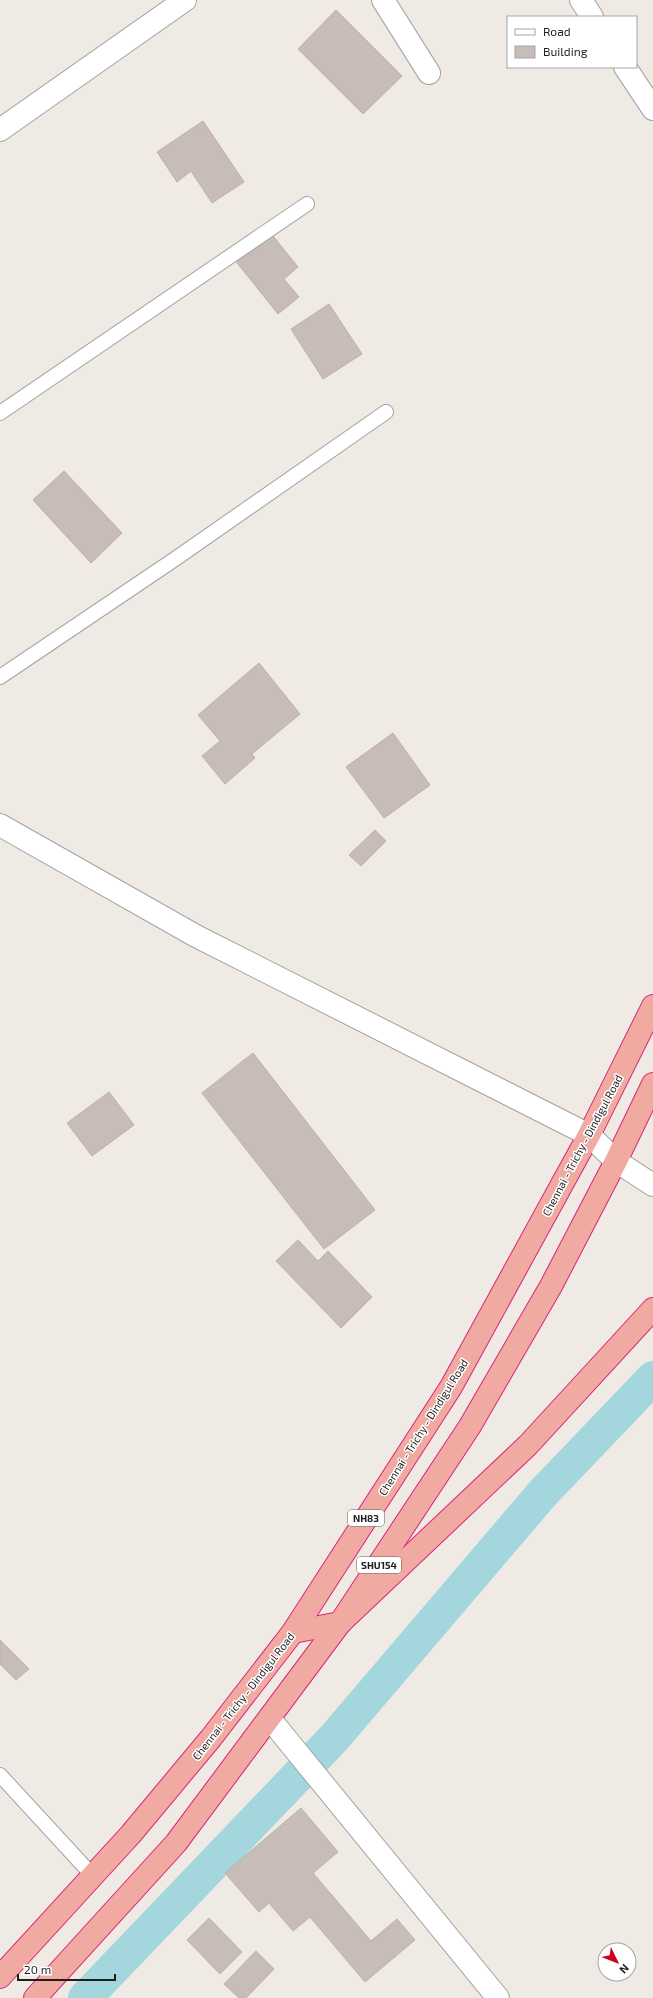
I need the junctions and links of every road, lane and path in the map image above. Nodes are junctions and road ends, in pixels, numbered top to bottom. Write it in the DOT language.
graph roads {
  1 [pos="185,0"];
  2 [pos="383,0"];
  3 [pos="581,0"];
  4 [pos="591,16"];
  5 [pos="626,68"];
  6 [pos="429,73"];
  7 [pos="653,109"];
  8 [pos="0,130"];
  9 [pos="307,204"];
  10 [pos="386,412"];
  11 [pos="0,413"];
  12 [pos="0,677"];
  13 [pos="0,825"];
  14 [pos="653,1006"];
  15 [pos="653,1084"];
  16 [pos="589,1135"];
  17 [pos="616,1161"];
  18 [pos="653,1185"];
  19 [pos="653,1309"];
  20 [pos="340,1623"];
  21 [pos="293,1632"];
  22 [pos="270,1719"];
  23 [pos="0,1775"];
  24 [pos="93,1876"];
  25 [pos="0,1977"];
  26 [pos="35,1998"];
  27 [pos="498,1998"];
  1 -- 8 [label="street"];
  2 -- 6 [label="street"];
  3 -- 4 [label="street"];
  5 -- 7 [label="street"];
  9 -- 11 [label="lane"];
  10 -- 12 [label="lane"];
  13 -- 16 [label="street"];
  14 -- 16 [label="highway, Chennai - Trichy - Dindigul Road / NH83"];
  15 -- 17 [label="highway, SHU154"];
  16 -- 17 [label="street"];
  16 -- 21 [label="highway, Chennai - Trichy - Dindigul Road / NH83"];
  17 -- 18 [label="street"];
  17 -- 20 [label="highway, SHU154"];
  19 -- 20 [label="highway"];
  20 -- 21 [label="highway"];
  20 -- 22 [label="highway, SHU154"];
  21 -- 24 [label="highway, Chennai - Trichy - Dindigul Road / NH83"];
  22 -- 26 [label="highway, SHU154"];
  22 -- 27 [label="street"];
  23 -- 24 [label="lane"];
  24 -- 25 [label="highway, Chennai - Trichy - Dindigul Road / NH83"];
}
